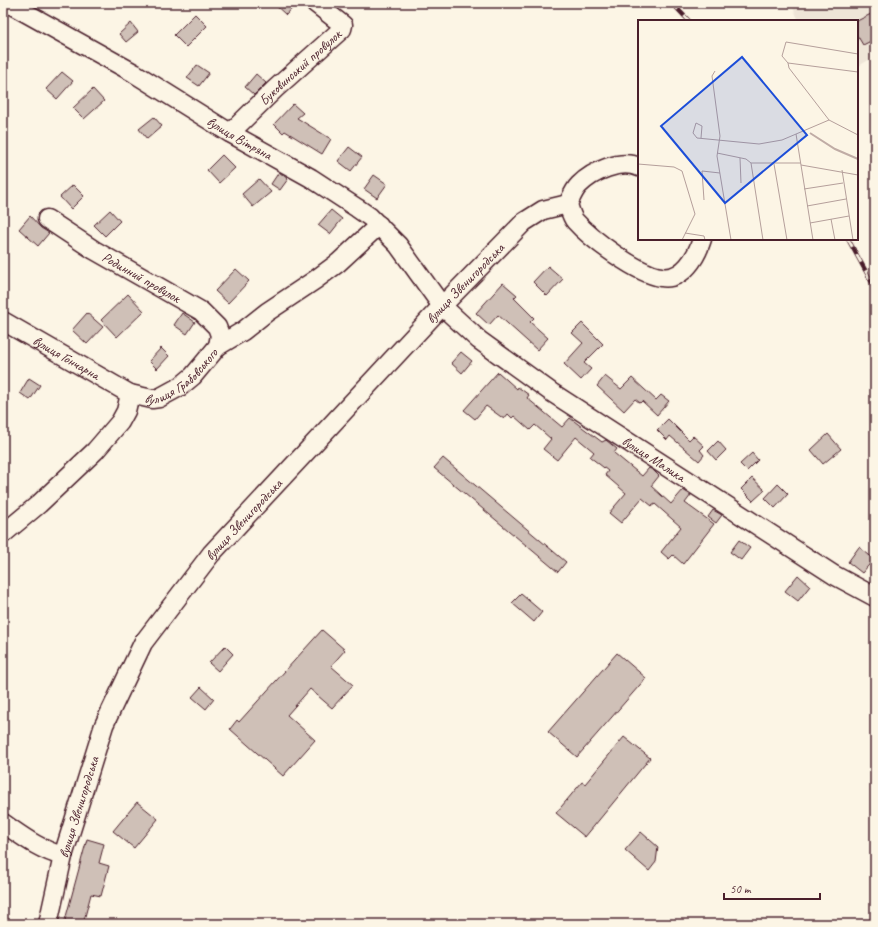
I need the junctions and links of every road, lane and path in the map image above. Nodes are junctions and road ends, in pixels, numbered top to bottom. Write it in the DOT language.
graph roads {
  1 [pos="8,3"];
  2 [pos="315,3"];
  3 [pos="230,133"];
  4 [pos="638,168"];
  5 [pos="568,204"];
  6 [pos="47,219"];
  7 [pos="379,225"];
  8 [pos="702,240"];
  9 [pos="442,306"];
  10 [pos="3,321"];
  11 [pos="218,346"];
  12 [pos="130,394"];
  13 [pos="3,534"];
  14 [pos="875,597"];
  15 [pos="3,823"];
  16 [pos="63,856"];
  17 [pos="48,924"];
  1 -- 3 [label="street, вулиця Вітряна"];
  2 -- 3 [label="street, Буковинський провулок"];
  3 -- 7 [label="street, вулиця Вітряна"];
  4 -- 5 [label="street"];
  5 -- 8 [label="street"];
  5 -- 9 [label="street, вулиця Звенигородська"];
  6 -- 11 [label="street, Родинний провулок"];
  7 -- 9 [label="street, вулиця Вітряна"];
  7 -- 11 [label="street, вулиця Грабовського"];
  9 -- 14 [label="street, вулиця Малика"];
  9 -- 16 [label="street, вулиця Звенигородська"];
  10 -- 12 [label="street, вулиця Гончарна"];
  11 -- 12 [label="street, вулиця Грабовського"];
  12 -- 13 [label="street, вулиця Грабовського"];
  15 -- 16 [label="street"];
  16 -- 17 [label="street, вулиця Звенигородська"];
}
